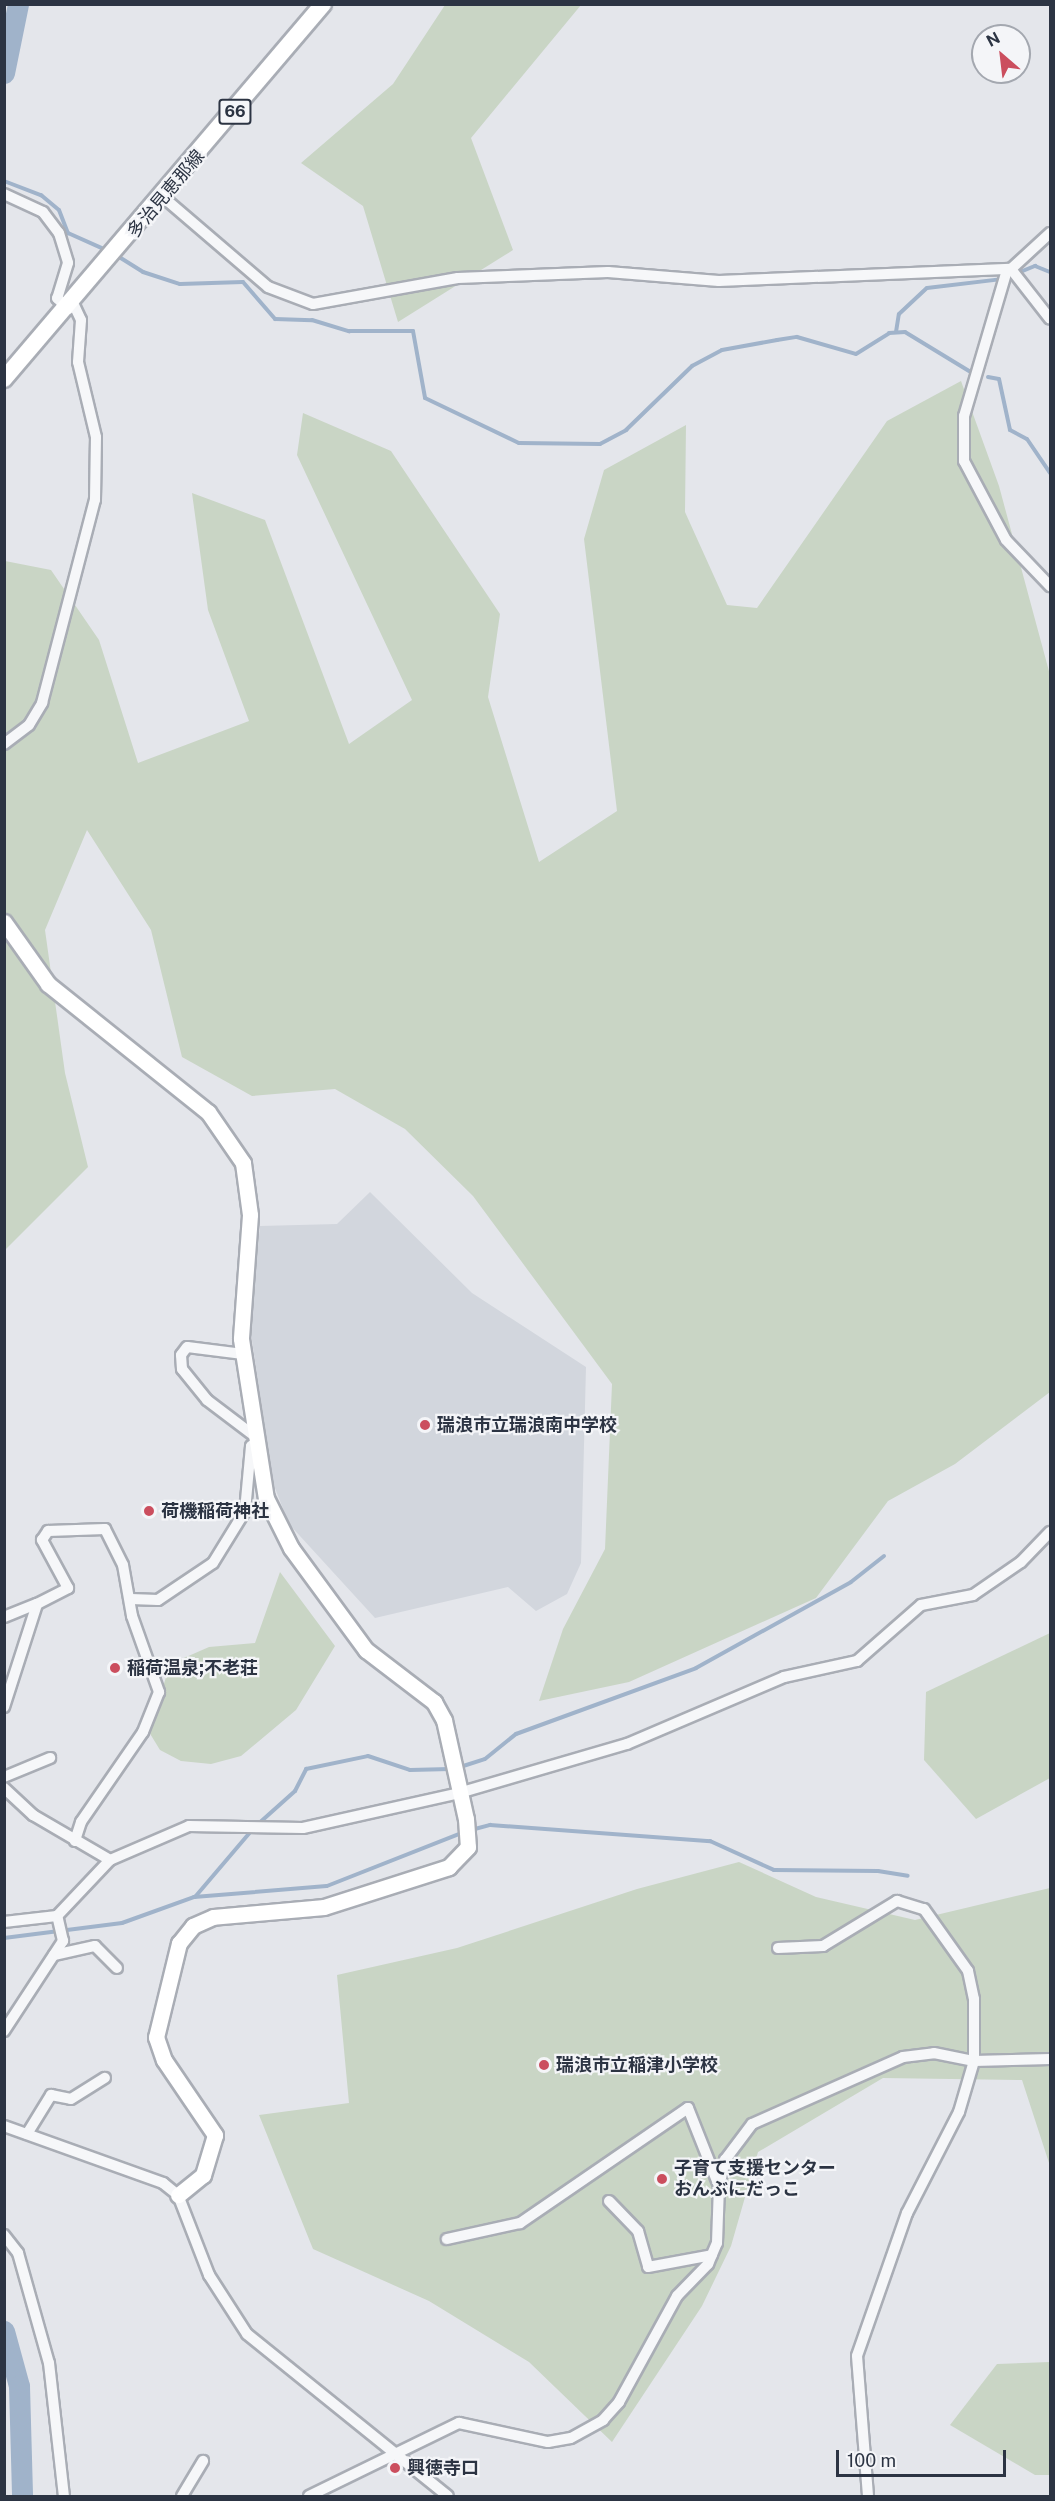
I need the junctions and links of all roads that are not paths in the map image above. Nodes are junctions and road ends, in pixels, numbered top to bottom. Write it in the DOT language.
graph roads {
  1 [pos="323,4"];
  2 [pos="4,195"];
  3 [pos="163,197"];
  4 [pos="1050,233"];
  5 [pos="1009,270"];
  6 [pos="70,306"];
  7 [pos="1050,319"];
  8 [pos="4,379"];
  9 [pos="1050,586"];
  10 [pos="4,744"];
  11 [pos="4,922"];
  12 [pos="243,1353"];
  13 [pos="258,1440"];
  14 [pos="1050,1532"];
  15 [pos="131,1599"];
  16 [pos="37,1604"];
  17 [pos="4,1617"];
  18 [pos="4,1707"];
  19 [pos="50,1758"];
  20 [pos="4,1777"];
  21 [pos="4,1788"];
  22 [pos="459,1793"];
  23 [pos="75,1841"];
  24 [pos="110,1860"];
  25 [pos="57,1916"];
  26 [pos="4,1922"];
  27 [pos="778,1948"];
  28 [pos="54,1954"];
  29 [pos="117,1968"];
  30 [pos="4,2031"];
  31 [pos="1050,2059"];
  32 [pos="974,2061"];
  33 [pos="105,2078"];
  34 [pos="4,2126"];
  35 [pos="27,2134"];
  36 [pos="719,2186"];
  37 [pos="178,2195"];
  38 [pos="609,2201"];
  39 [pos="4,2235"];
  40 [pos="447,2238"];
  41 [pos="712,2255"];
  42 [pos="398,2454"];
  43 [pos="203,2461"];
  44 [pos="64,2496"];
  45 [pos="182,2496"];
  46 [pos="309,2496"];
  47 [pos="448,2496"];
  48 [pos="868,2496"];
  1 -- 3 [label="main road, 多治見恵那線 / 66"];
  2 -- 6 [label="street"];
  3 -- 5 [label="street"];
  3 -- 6 [label="main road, 多治見恵那線 / 66"];
  4 -- 5 [label="street"];
  5 -- 7 [label="street"];
  5 -- 9 [label="street"];
  6 -- 8 [label="main road, 多治見恵那線 / 66"];
  6 -- 10 [label="street"];
  11 -- 12 [label="street"];
  12 -- 13 [label="street"];
  12 -- 13 [label="street"];
  13 -- 15 [label="street"];
  13 -- 22 [label="street"];
  14 -- 22 [label="street"];
  15 -- 16 [label="street"];
  15 -- 23 [label="street"];
  16 -- 17 [label="street"];
  16 -- 18 [label="street"];
  19 -- 20 [label="street"];
  21 -- 23 [label="street"];
  22 -- 24 [label="street"];
  22 -- 37 [label="street"];
  23 -- 24 [label="street"];
  24 -- 25 [label="street"];
  25 -- 26 [label="street"];
  25 -- 28 [label="street"];
  27 -- 32 [label="street"];
  28 -- 29 [label="street"];
  28 -- 30 [label="street"];
  31 -- 32 [label="street"];
  32 -- 36 [label="street"];
  32 -- 48 [label="street"];
  33 -- 35 [label="street"];
  34 -- 35 [label="street"];
  35 -- 37 [label="street"];
  36 -- 40 [label="street"];
  36 -- 41 [label="street"];
  37 -- 42 [label="street"];
  38 -- 41 [label="street"];
  39 -- 44 [label="street"];
  41 -- 42 [label="street"];
  42 -- 46 [label="street"];
  42 -- 47 [label="street"];
  43 -- 45 [label="street"];
}
